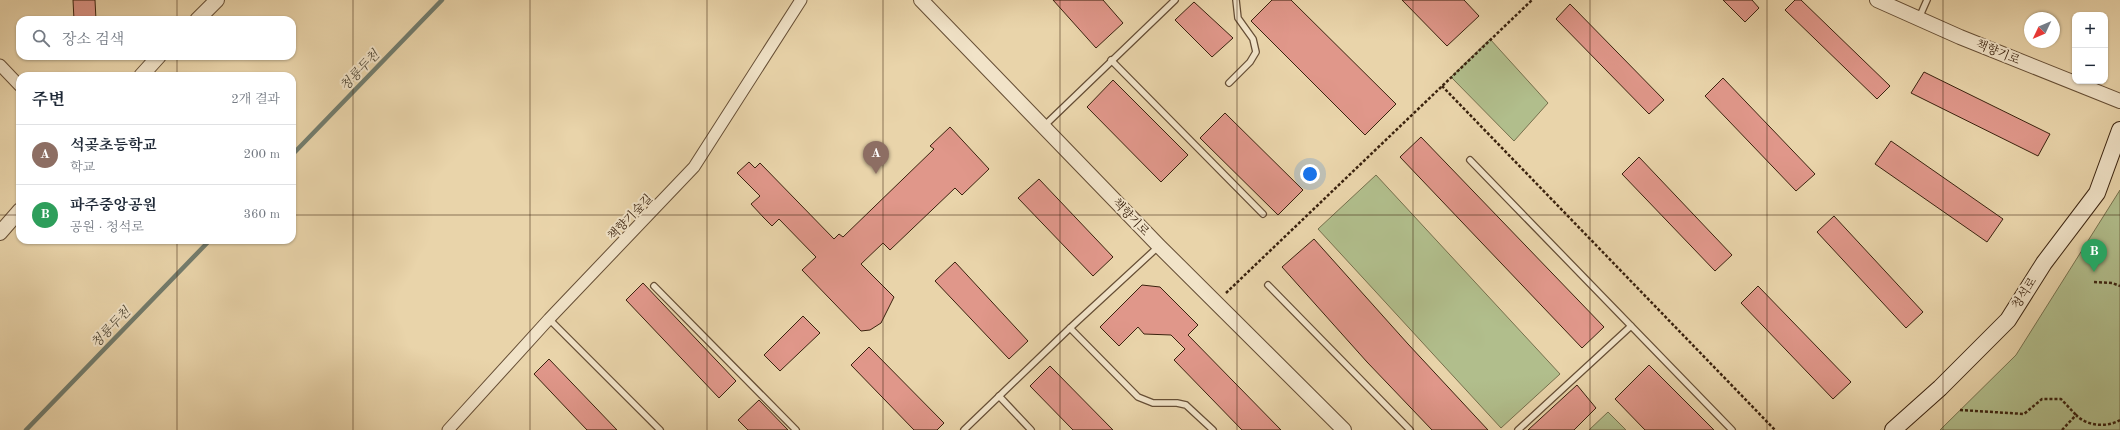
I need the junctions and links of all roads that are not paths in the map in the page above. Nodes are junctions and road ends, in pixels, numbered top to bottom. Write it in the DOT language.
graph roads {
  1 [pos="217,0"];
  2 [pos="801,0"];
  3 [pos="921,0"];
  4 [pos="1175,0"];
  5 [pos="1236,0"];
  6 [pos="1878,0"];
  7 [pos="1927,0"];
  8 [pos="201,16"];
  9 [pos="1919,18"];
  10 [pos="155,60"];
  11 [pos="1111,60"];
  12 [pos="0,66"];
  13 [pos="145,72"];
  14 [pos="16,82"];
  15 [pos="1229,83"];
  16 [pos="2120,101"];
  17 [pos="1043,127"];
  18 [pos="2120,130"];
  19 [pos="1470,160"];
  20 [pos="1263,214"];
  21 [pos="16,215"];
  22 [pos="0,233"];
  23 [pos="1160,246"];
  24 [pos="1268,285"];
  25 [pos="654,286"];
  26 [pos="549,319"];
  27 [pos="1631,326"];
  28 [pos="1070,328"];
  29 [pos="999,396"];
  30 [pos="448,430"];
  31 [pos="660,430"];
  32 [pos="796,430"];
  33 [pos="964,430"];
  34 [pos="1031,430"];
  35 [pos="1213,430"];
  36 [pos="1344,430"];
  37 [pos="1410,430"];
  38 [pos="1518,430"];
  39 [pos="1732,430"];
  40 [pos="1893,430"];
  1 -- 8 [label="street"];
  2 -- 26 [label="street, 책향기숲길"];
  3 -- 17 [label="street, 책향기로"];
  4 -- 11 [label="lane"];
  5 -- 15 [label="lane"];
  6 -- 9 [label="street, 책향기로"];
  7 -- 9 [label="lane"];
  9 -- 16 [label="street, 책향기로"];
  10 -- 13 [label="street"];
  11 -- 17 [label="lane"];
  11 -- 20 [label="lane"];
  12 -- 14 [label="street"];
  17 -- 23 [label="street, 책향기로"];
  18 -- 40 [label="main road, 청석로"];
  19 -- 27 [label="lane"];
  21 -- 22 [label="street"];
  23 -- 28 [label="lane"];
  23 -- 36 [label="street, 책향기로"];
  24 -- 37 [label="lane"];
  25 -- 32 [label="lane"];
  26 -- 30 [label="street, 책향기숲길"];
  26 -- 31 [label="lane"];
  27 -- 38 [label="lane"];
  27 -- 39 [label="lane"];
  28 -- 29 [label="lane"];
  28 -- 35 [label="lane"];
  29 -- 33 [label="lane"];
  29 -- 34 [label="lane"];
}
